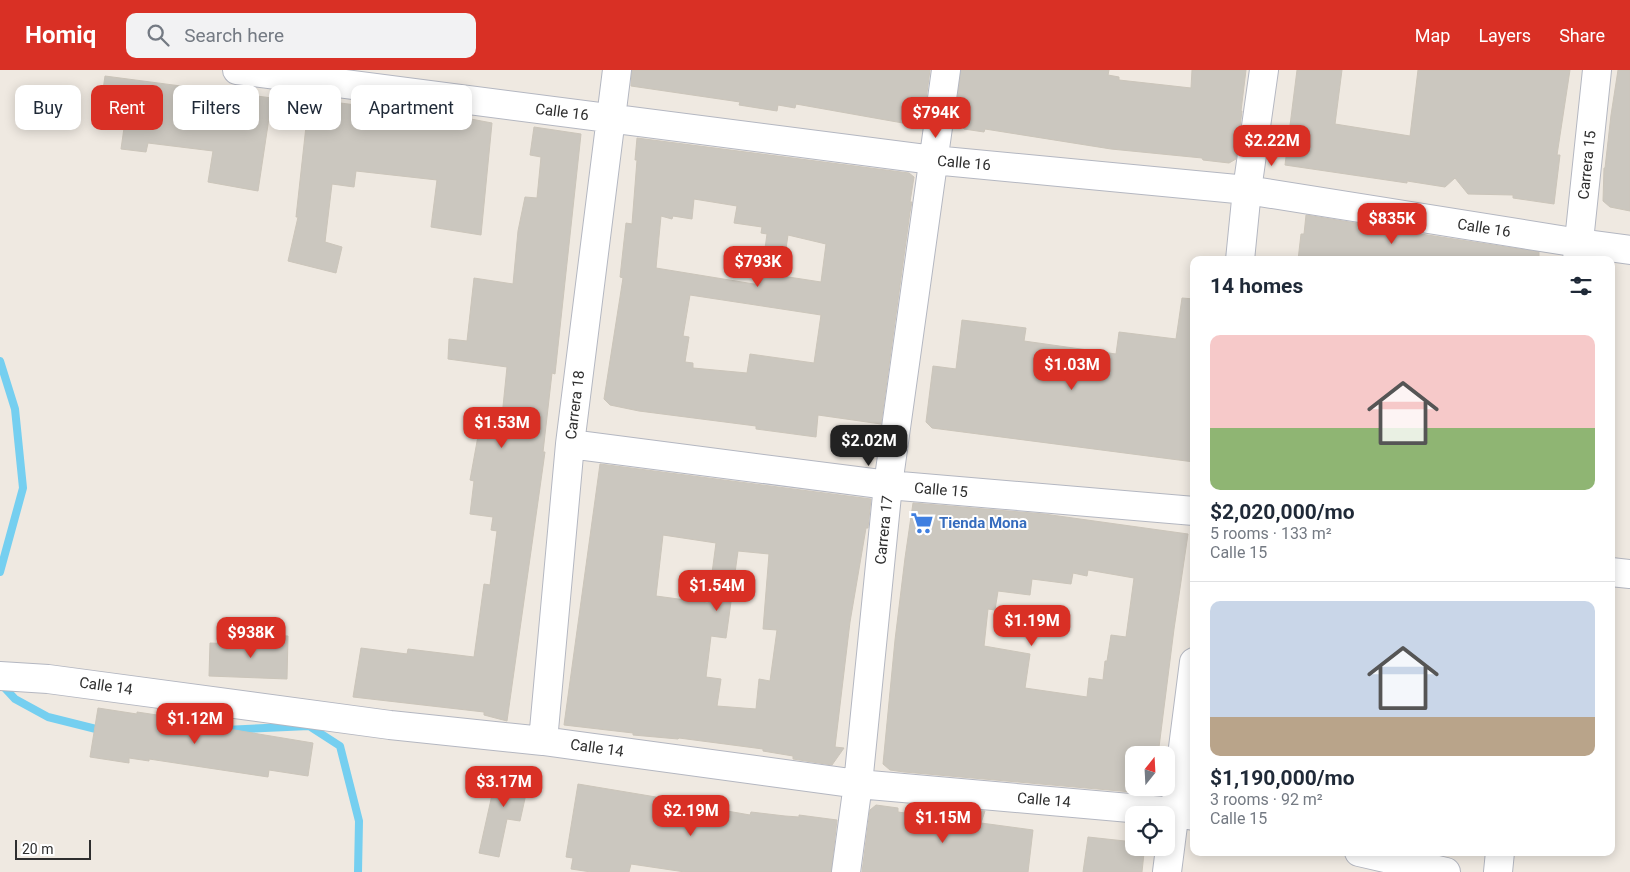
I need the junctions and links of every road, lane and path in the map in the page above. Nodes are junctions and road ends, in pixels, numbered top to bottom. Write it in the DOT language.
graph roads {
  1 [pos="237,70"];
  2 [pos="617,70"];
  3 [pos="946,70"];
  4 [pos="1264,70"];
  5 [pos="1597,70"];
  6 [pos="300,74"];
  7 [pos="610,118"];
  8 [pos="933,160"];
  9 [pos="1247,190"];
  10 [pos="1630,250"];
  11 [pos="1578,252"];
  12 [pos="1240,256"];
  13 [pos="570,444"];
  14 [pos="888,485"];
  15 [pos="1190,512"];
  16 [pos="1615,572"];
  17 [pos="1630,574"];
  18 [pos="0,676"];
  19 [pos="1190,730"];
  20 [pos="543,741"];
  21 [pos="858,784"];
  22 [pos="1185,814"];
  23 [pos="1376,856"];
  24 [pos="1500,856"];
  25 [pos="846,872"];
  26 [pos="1167,872"];
  27 [pos="1446,872"];
  28 [pos="1498,872"];
  1 -- 6 [label="street, Calle 16"];
  2 -- 7 [label="street, Carrera 18"];
  3 -- 8 [label="street, Carrera 17"];
  4 -- 9 [label="street"];
  5 -- 11 [label="street, Carrera 15"];
  6 -- 7 [label="street, Calle 16"];
  7 -- 8 [label="street, Calle 16"];
  7 -- 13 [label="street, Carrera 18"];
  8 -- 9 [label="street, Calle 16"];
  8 -- 14 [label="street, Carrera 17"];
  9 -- 11 [label="street, Calle 16"];
  9 -- 12 [label="street"];
  10 -- 11 [label="street, Calle 16"];
  13 -- 14 [label="street, Calle 15"];
  13 -- 20 [label="street, Carrera 18"];
  14 -- 15 [label="street, Calle 15"];
  14 -- 21 [label="street, Carrera 17"];
  16 -- 17 [label="street"];
  18 -- 20 [label="street, Calle 14"];
  19 -- 22 [label="street"];
  20 -- 21 [label="street, Calle 14"];
  21 -- 22 [label="street, Calle 14"];
  21 -- 25 [label="street, Carrera 17"];
  22 -- 26 [label="street"];
  23 -- 27 [label="street"];
  24 -- 28 [label="street"];
}
